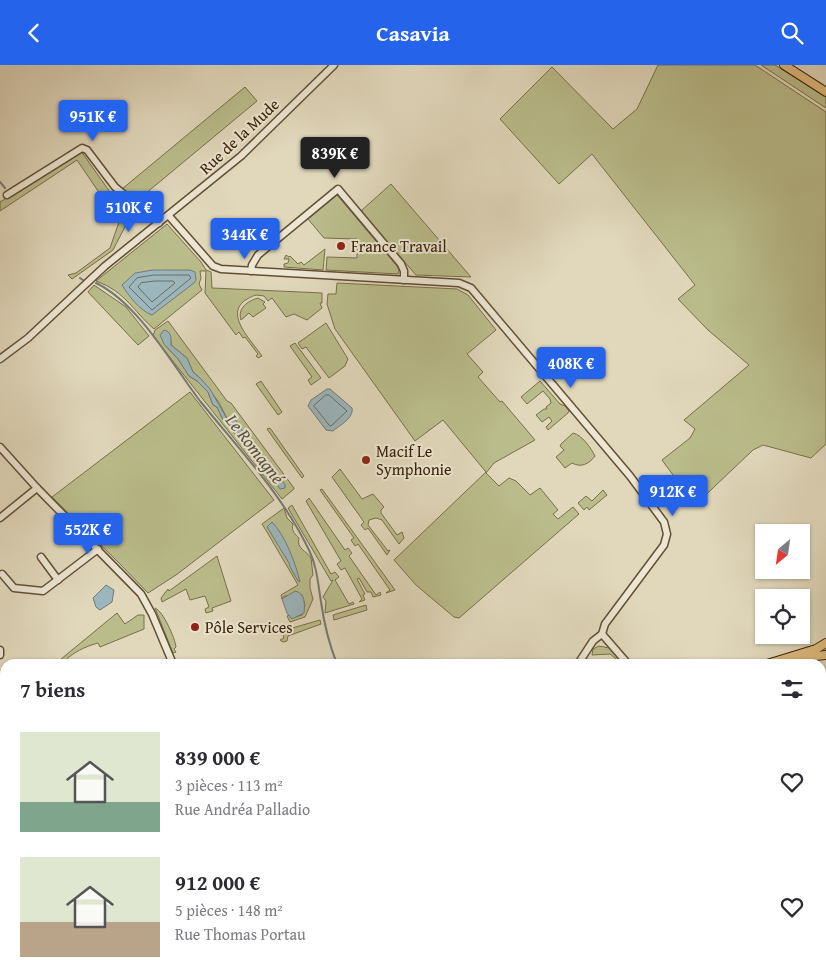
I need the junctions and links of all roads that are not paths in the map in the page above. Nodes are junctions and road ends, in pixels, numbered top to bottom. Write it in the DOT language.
graph roads {
  1 [pos="334,65"];
  2 [pos="784,65"];
  3 [pos="791,65"];
  4 [pos="826,88"];
  5 [pos="826,92"];
  6 [pos="7,195"];
  7 [pos="169,216"];
  8 [pos="159,223"];
  9 [pos="251,271"];
  10 [pos="404,280"];
  11 [pos="0,359"];
  12 [pos="0,447"];
  13 [pos="37,488"];
  14 [pos="0,518"];
  15 [pos="98,549"];
  16 [pos="41,557"];
  17 [pos="2,574"];
  18 [pos="58,580"];
  19 [pos="602,634"];
  20 [pos="826,643"];
  21 [pos="826,649"];
  22 [pos="0,650"];
  23 [pos="0,655"];
  24 [pos="826,655"];
  25 [pos="171,659"];
  26 [pos="581,659"];
  27 [pos="624,659"];
  28 [pos="784,659"];
  29 [pos="806,659"];
  1 -- 7 [label="street, Rue de la Mude"];
  2 -- 5 [label="main road"];
  3 -- 4 [label="main road"];
  6 -- 8 [label="street"];
  7 -- 8 [label="street, Rue de la Mude"];
  7 -- 9 [label="street"];
  8 -- 11 [label="street, Rue de la Mude"];
  9 -- 10 [label="street"];
  9 -- 10 [label="street"];
  10 -- 19 [label="street"];
  12 -- 13 [label="street"];
  13 -- 14 [label="street"];
  13 -- 15 [label="street"];
  15 -- 18 [label="street"];
  15 -- 25 [label="street"];
  16 -- 18 [label="street"];
  17 -- 18 [label="street"];
  19 -- 26 [label="street"];
  19 -- 27 [label="street"];
  20 -- 21 [label="main road"];
  20 -- 28 [label="main road"];
  22 -- 23 [label="street"];
  24 -- 29 [label="main road"];
}
